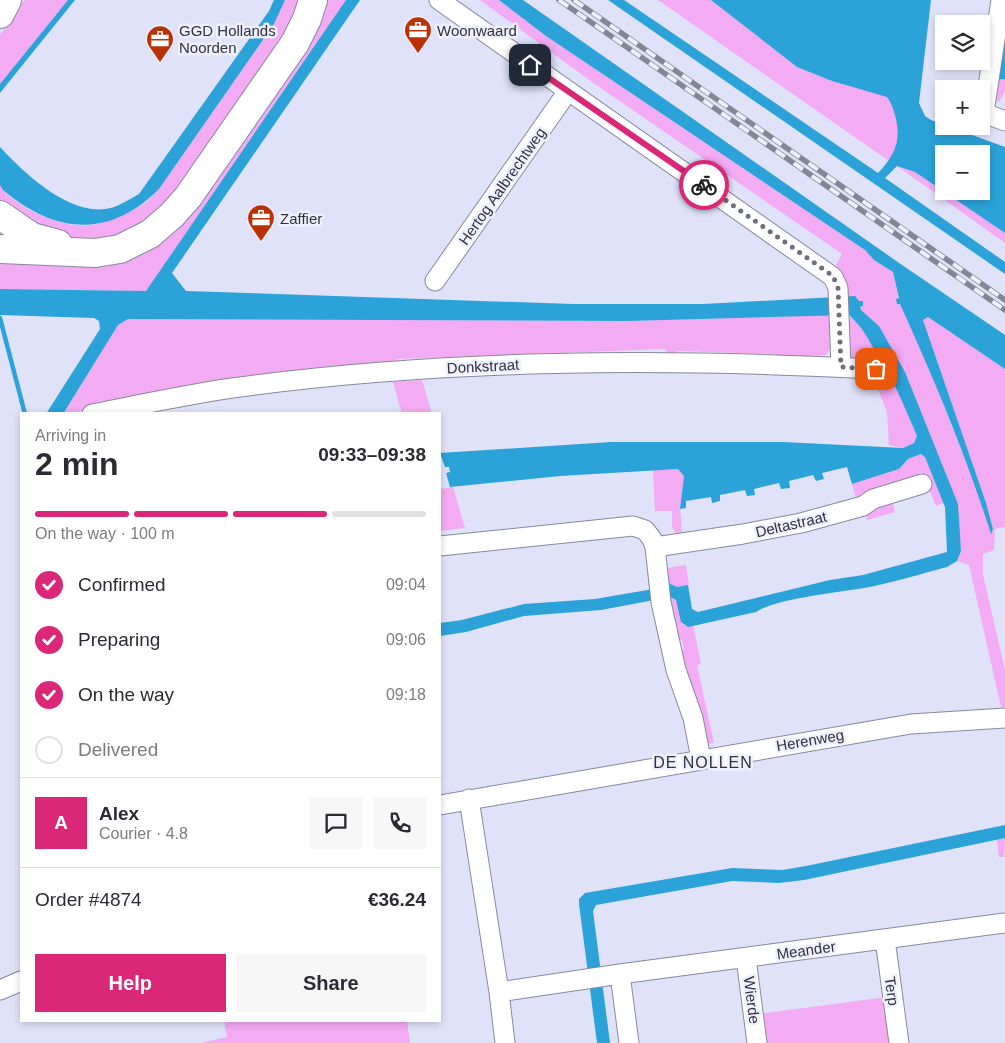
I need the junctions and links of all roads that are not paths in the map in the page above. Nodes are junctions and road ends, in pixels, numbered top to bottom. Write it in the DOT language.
graph roads {
  1 [pos="7,0"];
  2 [pos="304,0"];
  3 [pos="313,0"];
  4 [pos="439,0"];
  5 [pos="1002,8"];
  6 [pos="0,10"];
  7 [pos="0,14"];
  8 [pos="568,92"];
  9 [pos="1005,121"];
  10 [pos="0,215"];
  11 [pos="0,249"];
  12 [pos="435,281"];
  13 [pos="841,367"];
  14 [pos="876,369"];
  15 [pos="103,412"];
  16 [pos="922,484"];
  17 [pos="441,546"];
  18 [pos="655,547"];
  19 [pos="1005,718"];
  20 [pos="701,759"];
  21 [pos="469,800"];
  22 [pos="441,805"];
  23 [pos="1005,923"];
  24 [pos="885,939"];
  25 [pos="746,958"];
  26 [pos="613,975"];
  27 [pos="20,981"];
  28 [pos="0,990"];
  29 [pos="499,992"];
  30 [pos="505,1043"];
  31 [pos="629,1043"];
  32 [pos="757,1043"];
  33 [pos="899,1043"];
  1 -- 6 [label="highway"];
  1 -- 7 [label="highway"];
  2 -- 10 [label="highway"];
  3 -- 11 [label="highway"];
  4 -- 8 [label="street"];
  5 -- 9 [label="street"];
  8 -- 12 [label="street, Hertog Aalbrechtweg"];
  8 -- 13 [label="street"];
  13 -- 14 [label="street, Donkstraat"];
  13 -- 15 [label="street, Donkstraat"];
  16 -- 18 [label="street, Deltastraat"];
  17 -- 18 [label="street"];
  18 -- 20 [label="street"];
  19 -- 20 [label="street, Herenweg"];
  20 -- 21 [label="street, Herenweg"];
  21 -- 22 [label="street, Herenweg"];
  21 -- 29 [label="street"];
  23 -- 24 [label="street, Meander"];
  24 -- 25 [label="street, Meander"];
  24 -- 33 [label="street, Terp"];
  25 -- 26 [label="street, Meander"];
  25 -- 32 [label="street, Wierde"];
  26 -- 29 [label="street, Meander"];
  26 -- 31 [label="street"];
  27 -- 28 [label="street"];
  29 -- 30 [label="street"];
}
